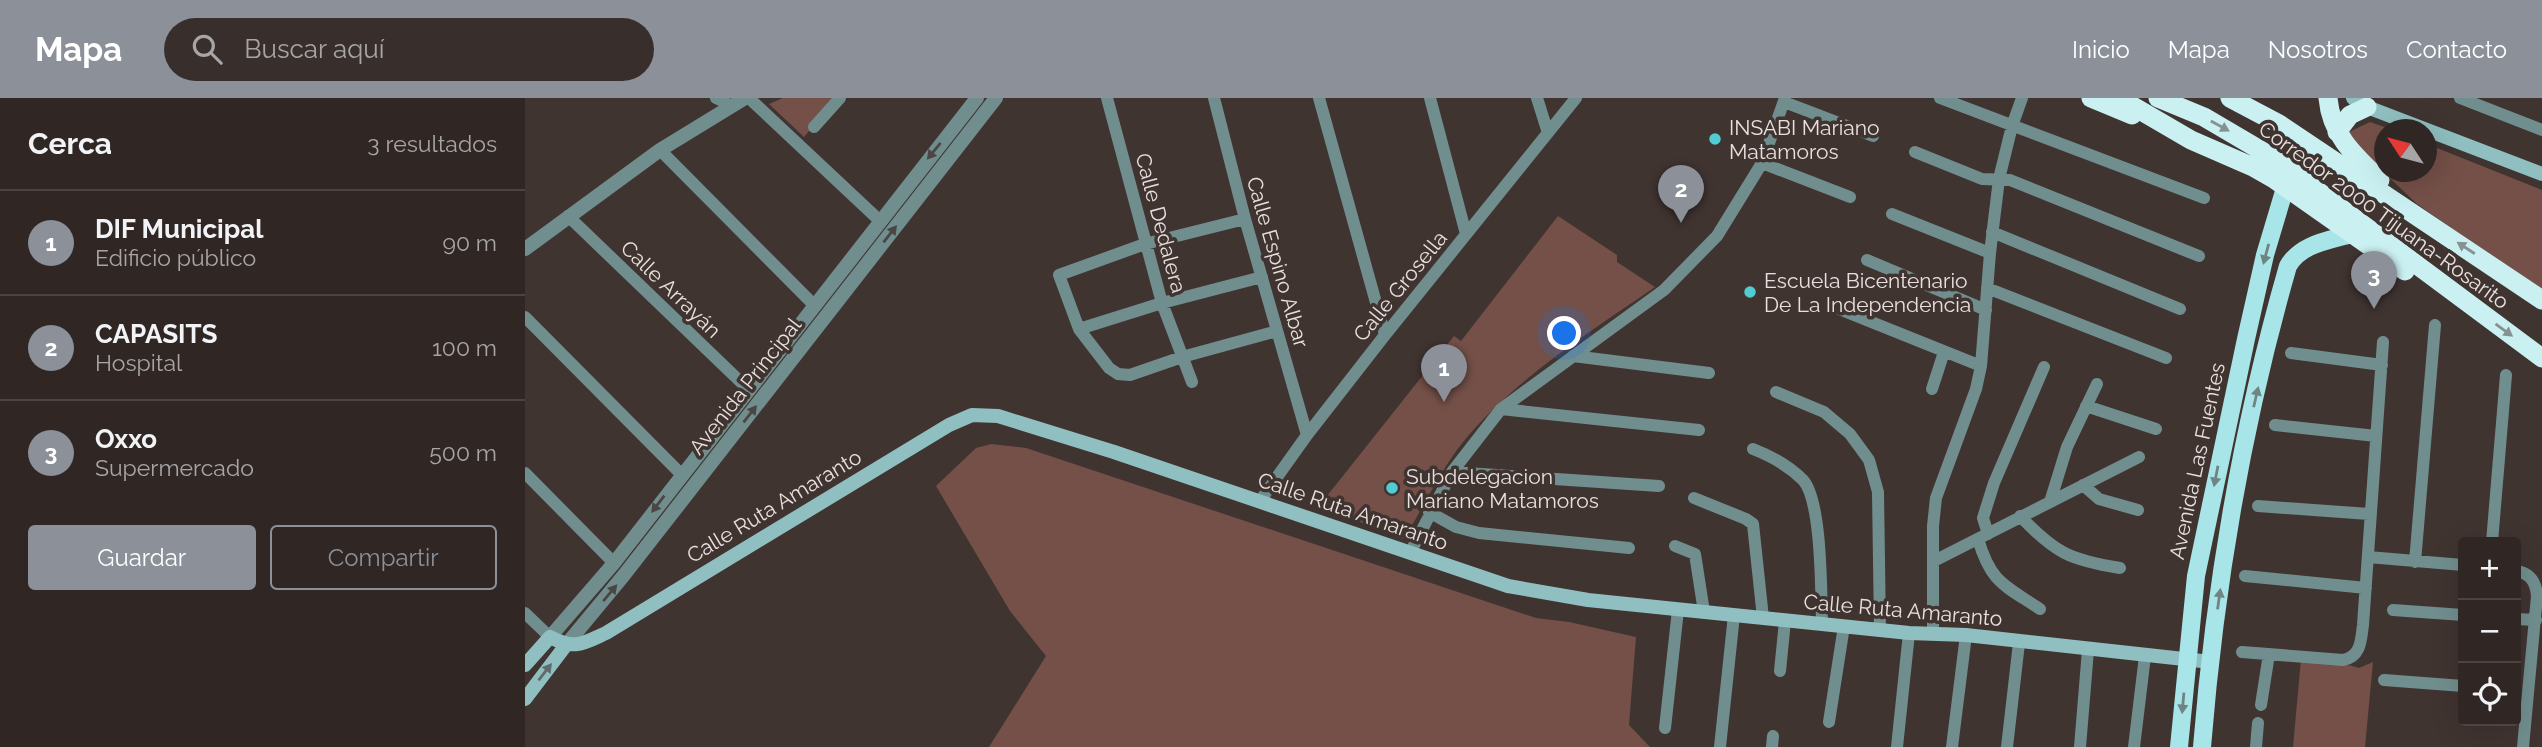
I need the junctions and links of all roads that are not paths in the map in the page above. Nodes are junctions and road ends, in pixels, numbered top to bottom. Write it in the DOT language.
graph roads {
  1 [pos="747,98"];
  2 [pos="840,98"];
  3 [pos="996,98"];
  4 [pos="1107,98"];
  5 [pos="1214,98"];
  6 [pos="1319,98"];
  7 [pos="1430,98"];
  8 [pos="1537,98"];
  9 [pos="1576,98"];
  10 [pos="1940,98"];
  11 [pos="2022,98"];
  12 [pos="2091,98"];
  13 [pos="2119,98"];
  14 [pos="2158,98"];
  15 [pos="2230,98"];
  16 [pos="2327,98"];
  17 [pos="2460,98"];
  18 [pos="974,99"];
  19 [pos="1784,100"];
  20 [pos="723,101"];
  21 [pos="2360,102"];
  22 [pos="2012,125"];
  23 [pos="814,127"];
  24 [pos="2542,130"];
  25 [pos="2337,132"];
  26 [pos="1548,134"];
  27 [pos="1873,136"];
  28 [pos="2191,140"];
  29 [pos="660,150"];
  30 [pos="1915,152"];
  31 [pos="1762,163"];
  32 [pos="2542,174"];
  33 [pos="1999,179"];
  34 [pos="2285,188"];
  35 [pos="1850,197"];
  36 [pos="2204,198"];
  37 [pos="1892,214"];
  38 [pos="2416,215"];
  39 [pos="568,216"];
  40 [pos="1245,219"];
  41 [pos="879,220"];
  42 [pos="1992,232"];
  43 [pos="1466,234"];
  44 [pos="2351,234"];
  45 [pos="1145,244"];
  46 [pos="525,249"];
  47 [pos="1990,253"];
  48 [pos="2199,256"];
  49 [pos="1867,260"];
  50 [pos="1262,277"];
  51 [pos="1987,288"];
  52 [pos="2542,300"];
  53 [pos="1162,303"];
  54 [pos="814,305"];
  55 [pos="1834,307"];
  56 [pos="2180,309"];
  57 [pos="1986,310"];
  58 [pos="2482,314"];
  59 [pos="525,317"];
  60 [pos="2435,325"];
  61 [pos="1079,329"];
  62 [pos="1277,331"];
  63 [pos="1385,335"];
  64 [pos="2383,342"];
  65 [pos="1944,352"];
  66 [pos="2291,353"];
  67 [pos="1573,356"];
  68 [pos="1182,357"];
  69 [pos="2166,358"];
  70 [pos="2542,358"];
  71 [pos="2382,365"];
  72 [pos="1981,366"];
  73 [pos="2044,367"];
  74 [pos="1709,373"];
  75 [pos="2506,375"];
  76 [pos="1192,382"];
  77 [pos="2097,384"];
  78 [pos="748,389"];
  79 [pos="1932,389"];
  80 [pos="1776,392"];
  81 [pos="2086,406"];
  82 [pos="1501,409"];
  83 [pos="2276,425"];
  84 [pos="2156,429"];
  85 [pos="1699,430"];
  86 [pos="1307,435"];
  87 [pos="2376,436"];
  88 [pos="1752,449"];
  89 [pos="2139,457"];
  90 [pos="1451,472"];
  91 [pos="525,473"];
  92 [pos="681,474"];
  93 [pos="2083,485"];
  94 [pos="1659,486"];
  95 [pos="1694,498"];
  96 [pos="1260,501"];
  97 [pos="2050,502"];
  98 [pos="2257,506"];
  99 [pos="2138,510"];
  100 [pos="1429,512"];
  101 [pos="2369,514"];
  102 [pos="2020,516"];
  103 [pos="1983,537"];
  104 [pos="2492,537"];
  105 [pos="1675,546"];
  106 [pos="1629,548"];
  107 [pos="1410,553"];
  108 [pos="2368,557"];
  109 [pos="1934,561"];
  110 [pos="614,562"];
  111 [pos="2415,562"];
  112 [pos="2458,565"];
  113 [pos="2120,568"];
  114 [pos="2521,572"];
  115 [pos="2245,576"];
  116 [pos="2539,584"];
  117 [pos="2365,588"];
  118 [pos="2040,609"];
  119 [pos="1678,610"];
  120 [pos="2393,610"];
  121 [pos="1703,612"];
  122 [pos="525,613"];
  123 [pos="1734,615"];
  124 [pos="2458,615"];
  125 [pos="1763,618"];
  126 [pos="2521,619"];
  127 [pos="2536,620"];
  128 [pos="1785,621"];
  129 [pos="1822,623"];
  130 [pos="1844,626"];
  131 [pos="1879,630"];
  132 [pos="1909,633"];
  133 [pos="1934,634"];
  134 [pos="1966,635"];
  135 [pos="551,637"];
  136 [pos="2019,643"];
  137 [pos="566,645"];
  138 [pos="2088,650"];
  139 [pos="2242,652"];
  140 [pos="2269,654"];
  141 [pos="2145,656"];
  142 [pos="2186,659"];
  143 [pos="2211,662"];
  144 [pos="525,664"];
  145 [pos="1780,671"];
  146 [pos="2384,680"];
  147 [pos="2458,686"];
  148 [pos="2522,691"];
  149 [pos="525,699"];
  150 [pos="2261,705"];
  151 [pos="1829,722"];
  152 [pos="2259,723"];
  153 [pos="1665,728"];
  154 [pos="1720,747"];
  155 [pos="1897,747"];
  156 [pos="1952,747"];
  157 [pos="2007,747"];
  158 [pos="2080,747"];
  159 [pos="2134,747"];
  160 [pos="2179,747"];
  161 [pos="2202,747"];
  162 [pos="2256,747"];
  163 [pos="2523,747"];
  1 -- 20 [label="street"];
  1 -- 41 [label="street"];
  2 -- 23 [label="street"];
  137 -- 3 [label="street, Avenida Principal, one-way"];
  4 -- 45 [label="street, Calle Dedalera"];
  5 -- 40 [label="street, Calle Espino Albar"];
  6 -- 63 [label="street"];
  7 -- 43 [label="street"];
  8 -- 26 [label="street"];
  9 -- 26 [label="street, Calle Grosella"];
  10 -- 22 [label="street"];
  11 -- 22 [label="street"];
  12 -- 28 [label="highway"];
  13 -- 28 [label="highway"];
  14 -- 58 [label="highway, Corredor 2000 Tijuana-Rosarito, one-way"];
  15 -- 38 [label="highway, Corredor 2000 Tijuana-Rosarito"];
  16 -- 25 [label="highway"];
  17 -- 24 [label="street"];
  18 -- 41 [label="street, Avenida Principal, one-way"];
  19 -- 27 [label="street"];
  19 -- 31 [label="street"];
  20 -- 29 [label="street"];
  21 -- 25 [label="highway"];
  21 -- 32 [label="main road"];
  22 -- 33 [label="street"];
  22 -- 36 [label="street"];
  25 -- 38 [label="highway"];
  26 -- 43 [label="street, Calle Grosella"];
  28 -- 34 [label="highway"];
  29 -- 39 [label="street"];
  29 -- 54 [label="street"];
  30 -- 33 [label="street"];
  31 -- 35 [label="street"];
  31 -- 67 [label="street"];
  33 -- 42 [label="street"];
  33 -- 48 [label="street"];
  34 -- 44 [label="highway"];
  34 -- 142 [label="main road, Avenida Las Fuentes, one-way"];
  37 -- 47 [label="street"];
  52 -- 38 [label="highway, Corredor 2000 Tijuana-Rosarito, one-way"];
  39 -- 46 [label="street"];
  39 -- 78 [label="street, Calle Arrayán"];
  40 -- 45 [label="street"];
  40 -- 50 [label="street, Calle Espino Albar"];
  41 -- 54 [label="street, Avenida Principal"];
  42 -- 47 [label="street"];
  42 -- 56 [label="street"];
  43 -- 63 [label="street, Calle Grosella"];
  44 -- 58 [label="highway"];
  143 -- 44 [label="main road, Avenida Las Fuentes, one-way"];
  45 -- 53 [label="street, Calle Dedalera"];
  45 -- 61 [label="street"];
  47 -- 51 [label="street"];
  49 -- 57 [label="street"];
  50 -- 53 [label="street"];
  50 -- 62 [label="street, Calle Espino Albar"];
  51 -- 57 [label="street"];
  51 -- 69 [label="street"];
  53 -- 61 [label="street"];
  53 -- 68 [label="street, Calle Dedalera"];
  54 -- 78 [label="street, Avenida Principal"];
  55 -- 65 [label="street"];
  57 -- 72 [label="street"];
  58 -- 70 [label="highway, Corredor 2000 Tijuana-Rosarito, one-way"];
  59 -- 92 [label="street"];
  60 -- 111 [label="street"];
  61 -- 68 [label="street"];
  62 -- 68 [label="street"];
  62 -- 86 [label="street, Calle Espino Albar"];
  63 -- 86 [label="street, Calle Grosella"];
  64 -- 71 [label="street"];
  65 -- 72 [label="street"];
  65 -- 79 [label="street"];
  66 -- 71 [label="street"];
  67 -- 74 [label="street"];
  67 -- 82 [label="street"];
  68 -- 76 [label="street, Calle Dedalera"];
  71 -- 87 [label="street"];
  72 -- 109 [label="street"];
  73 -- 103 [label="street"];
  75 -- 104 [label="street"];
  77 -- 81 [label="street"];
  78 -- 92 [label="street, Avenida Principal"];
  80 -- 131 [label="street"];
  81 -- 84 [label="street"];
  81 -- 97 [label="street"];
  82 -- 85 [label="street"];
  82 -- 90 [label="street"];
  83 -- 87 [label="street"];
  86 -- 96 [label="street, Calle Grosella"];
  87 -- 101 [label="street"];
  88 -- 129 [label="street"];
  89 -- 93 [label="street"];
  90 -- 94 [label="street"];
  90 -- 100 [label="street"];
  91 -- 110 [label="street"];
  92 -- 110 [label="street, Avenida Principal, one-way"];
  93 -- 97 [label="street"];
  93 -- 99 [label="street"];
  95 -- 125 [label="street"];
  96 -- 107 [label="main road, Calle Ruta Amaranto"];
  96 -- 137 [label="main road, Calle Ruta Amaranto"];
  97 -- 102 [label="street"];
  98 -- 101 [label="street"];
  100 -- 106 [label="street"];
  100 -- 107 [label="street"];
  101 -- 108 [label="street"];
  102 -- 103 [label="street"];
  102 -- 113 [label="street"];
  103 -- 109 [label="street"];
  103 -- 118 [label="street"];
  105 -- 121 [label="street"];
  107 -- 119 [label="main road, Calle Ruta Amaranto"];
  108 -- 111 [label="street"];
  108 -- 117 [label="street"];
  109 -- 133 [label="street"];
  110 -- 135 [label="street, Avenida Principal"];
  111 -- 112 [label="street"];
  114 -- 116 [label="street"];
  115 -- 117 [label="street"];
  116 -- 127 [label="street"];
  117 -- 140 [label="street"];
  119 -- 121 [label="main road, Calle Ruta Amaranto"];
  119 -- 153 [label="street"];
  120 -- 124 [label="street"];
  121 -- 123 [label="main road, Calle Ruta Amaranto"];
  122 -- 135 [label="street"];
  123 -- 125 [label="main road, Calle Ruta Amaranto"];
  123 -- 154 [label="street"];
  125 -- 128 [label="main road, Calle Ruta Amaranto"];
  126 -- 127 [label="street"];
  127 -- 148 [label="street"];
  128 -- 129 [label="main road, Calle Ruta Amaranto"];
  128 -- 145 [label="street"];
  129 -- 130 [label="main road, Calle Ruta Amaranto"];
  130 -- 131 [label="main road, Calle Ruta Amaranto"];
  130 -- 151 [label="street"];
  131 -- 132 [label="main road, Calle Ruta Amaranto"];
  132 -- 133 [label="main road, Calle Ruta Amaranto"];
  132 -- 155 [label="street"];
  133 -- 134 [label="main road, Calle Ruta Amaranto"];
  134 -- 136 [label="main road, Calle Ruta Amaranto"];
  134 -- 156 [label="street"];
  135 -- 137 [label="main road"];
  135 -- 144 [label="main road, Avenida Principal"];
  136 -- 138 [label="main road, Calle Ruta Amaranto"];
  136 -- 157 [label="street"];
  149 -- 137 [label="main road, Avenida Principal, one-way"];
  138 -- 141 [label="main road, Calle Ruta Amaranto"];
  138 -- 158 [label="street"];
  139 -- 140 [label="street"];
  140 -- 150 [label="street"];
  141 -- 142 [label="main road, Calle Ruta Amaranto"];
  141 -- 159 [label="street"];
  142 -- 143 [label="main road, Calle Ruta Amaranto"];
  142 -- 160 [label="main road, Avenida Las Fuentes, one-way"];
  143 -- 161 [label="main road, Avenida Las Fuentes"];
  146 -- 147 [label="street"];
  148 -- 163 [label="street"];
  152 -- 162 [label="street"];
}
